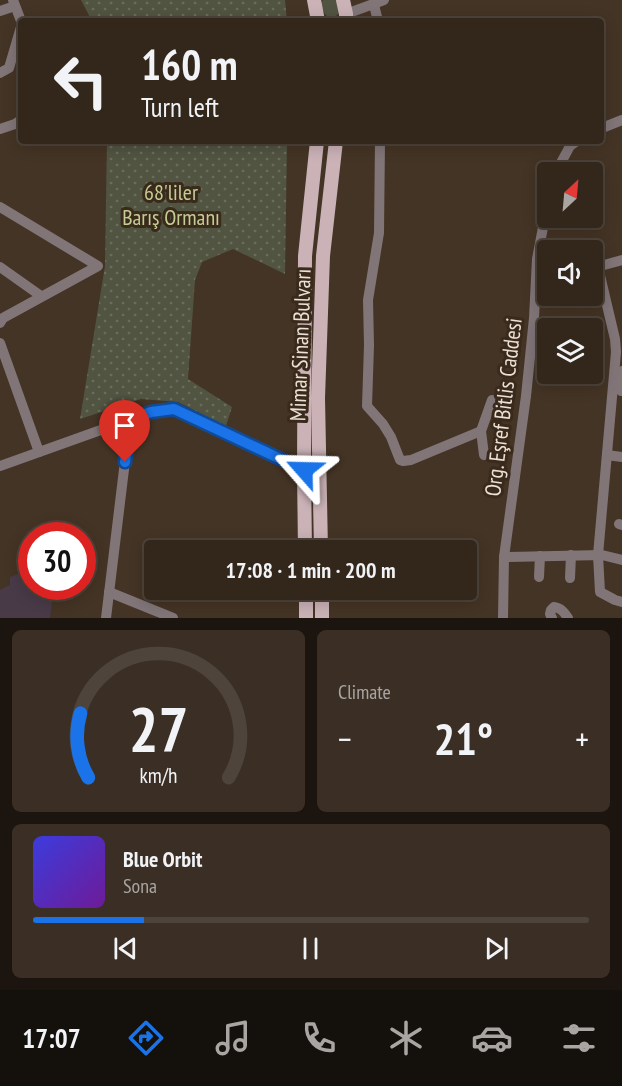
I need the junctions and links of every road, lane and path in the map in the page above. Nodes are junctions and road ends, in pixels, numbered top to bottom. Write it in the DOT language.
graph roads {
  1 [pos="343,0"];
  2 [pos="384,0"];
  3 [pos="14,3"];
  4 [pos="374,5"];
  5 [pos="0,11"];
  6 [pos="20,18"];
  7 [pos="342,18"];
  8 [pos="344,18"];
  9 [pos="377,18"];
  10 [pos="18,37"];
  11 [pos="0,73"];
  12 [pos="622,120"];
  13 [pos="18,122"];
  14 [pos="604,127"];
  15 [pos="0,129"];
  16 [pos="317,144"];
  17 [pos="336,144"];
  18 [pos="380,144"];
  19 [pos="572,144"];
  20 [pos="562,162"];
  21 [pos="0,207"];
  22 [pos="543,228"];
  23 [pos="622,260"];
  24 [pos="603,265"];
  25 [pos="0,267"];
  26 [pos="536,283"];
  27 [pos="41,296"];
  28 [pos="603,296"];
  29 [pos="0,323"];
  30 [pos="0,343"];
  31 [pos="619,348"];
  32 [pos="622,371"];
  33 [pos="618,390"];
  34 [pos="492,400"];
  35 [pos="130,420"];
  36 [pos="481,431"];
  37 [pos="39,452"];
  38 [pos="484,455"];
  39 [pos="607,455"];
  40 [pos="622,457"];
  41 [pos="0,466"];
  42 [pos="304,470"];
  43 [pos="305,540"];
  44 [pos="321,540"];
  45 [pos="571,555"];
  46 [pos="598,555"];
  47 [pos="540,556"];
  48 [pos="504,557"];
  49 [pos="622,560"];
  50 [pos="539,577"];
  51 [pos="570,578"];
  52 [pos="109,591"];
  53 [pos="306,600"];
  54 [pos="322,600"];
  55 [pos="622,602"];
  56 [pos="106,618"];
  57 [pos="173,618"];
  58 [pos="306,618"];
  59 [pos="322,618"];
  60 [pos="503,618"];
  61 [pos="552,618"];
  62 [pos="568,618"];
  1 -- 7 [label="main road"];
  2 -- 4 [label="street"];
  3 -- 5 [label="street"];
  3 -- 6 [label="street"];
  4 -- 8 [label="street"];
  4 -- 9 [label="street"];
  10 -- 11 [label="street"];
  12 -- 14 [label="street"];
  13 -- 15 [label="street"];
  16 -- 42 [label="main road, Mimar Sinan Bulvarı"];
  17 -- 44 [label="main road, Mimar Sinan Bulvarı"];
  18 -- 36 [label="street"];
  19 -- 20 [label="street"];
  21 -- 27 [label="street"];
  22 -- 26 [label="street, Org. Eşref Bitlis Caddesi"];
  23 -- 24 [label="street"];
  25 -- 27 [label="street"];
  26 -- 48 [label="street, Org. Eşref Bitlis Caddesi"];
  27 -- 29 [label="street"];
  28 -- 31 [label="street"];
  30 -- 37 [label="street"];
  31 -- 33 [label="street"];
  32 -- 33 [label="street"];
  33 -- 39 [label="street"];
  34 -- 36 [label="street"];
  35 -- 37 [label="street"];
  35 -- 42 [label="street"];
  35 -- 52 [label="street"];
  36 -- 38 [label="street"];
  37 -- 41 [label="street"];
  39 -- 40 [label="street"];
  39 -- 46 [label="street"];
  42 -- 43 [label="main road, Mimar Sinan Bulvarı"];
  45 -- 46 [label="street"];
  45 -- 47 [label="street"];
  45 -- 51 [label="street"];
  46 -- 49 [label="street"];
  46 -- 55 [label="street"];
  47 -- 48 [label="street"];
  47 -- 50 [label="street"];
  48 -- 60 [label="street, Org. Eşref Bitlis Caddesi"];
  52 -- 56 [label="street"];
  52 -- 57 [label="street"];
  53 -- 58 [label="main road"];
  54 -- 59 [label="main road"];
  61 -- 62 [label="street"];
}
